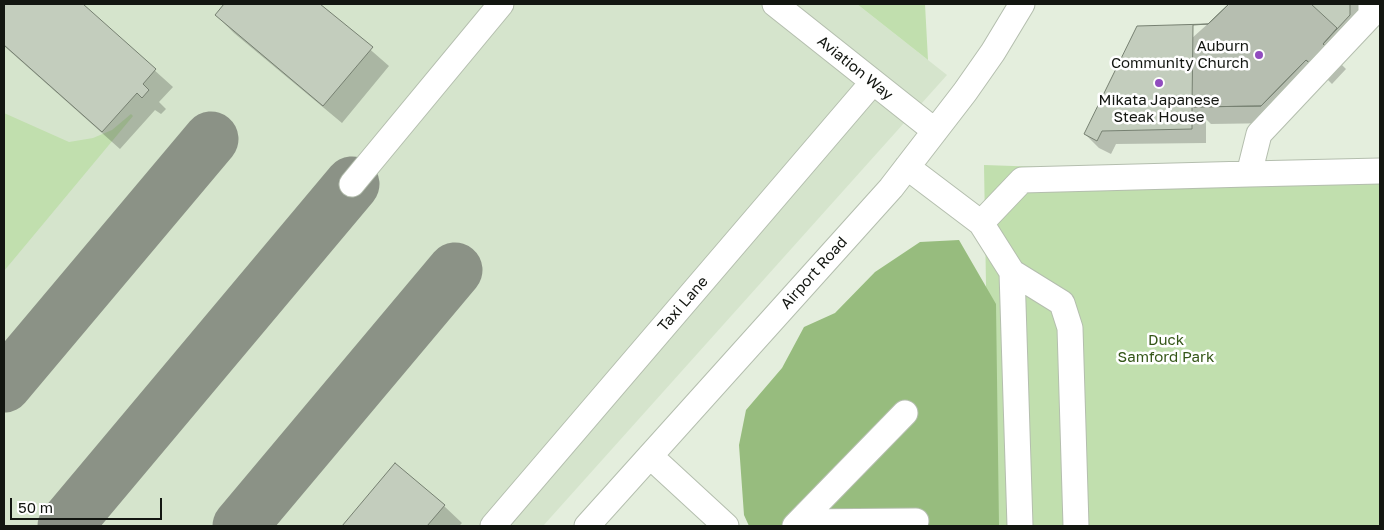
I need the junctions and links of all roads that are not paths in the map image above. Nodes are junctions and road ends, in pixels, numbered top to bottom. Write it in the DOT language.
graph roads {
  1 [pos="502,4"];
  2 [pos="775,4"];
  3 [pos="1022,4"];
  4 [pos="1371,4"];
  5 [pos="872,82"];
  6 [pos="935,131"];
  7 [pos="907,167"];
  8 [pos="1380,170"];
  9 [pos="1248,174"];
  10 [pos="352,184"];
  11 [pos="981,223"];
  12 [pos="1012,272"];
  13 [pos="905,413"];
  14 [pos="650,456"];
  15 [pos="916,520"];
  16 [pos="797,524"];
  17 [pos="493,526"];
  18 [pos="587,526"];
  19 [pos="726,526"];
  20 [pos="1020,526"];
  21 [pos="1076,526"];
  1 -- 10 [label="street"];
  2 -- 5 [label="street, Aviation Way"];
  3 -- 6 [label="street, Airport Road"];
  4 -- 9 [label="street"];
  5 -- 6 [label="street, Aviation Way"];
  5 -- 17 [label="street, Taxi Lane"];
  6 -- 7 [label="street, Airport Road"];
  7 -- 11 [label="street"];
  7 -- 14 [label="street, Airport Road"];
  8 -- 9 [label="street"];
  9 -- 11 [label="street"];
  11 -- 12 [label="street"];
  12 -- 20 [label="street"];
  12 -- 21 [label="street"];
  13 -- 16 [label="street"];
  14 -- 18 [label="street, Airport Road"];
  14 -- 19 [label="street"];
  15 -- 16 [label="street"];
}
